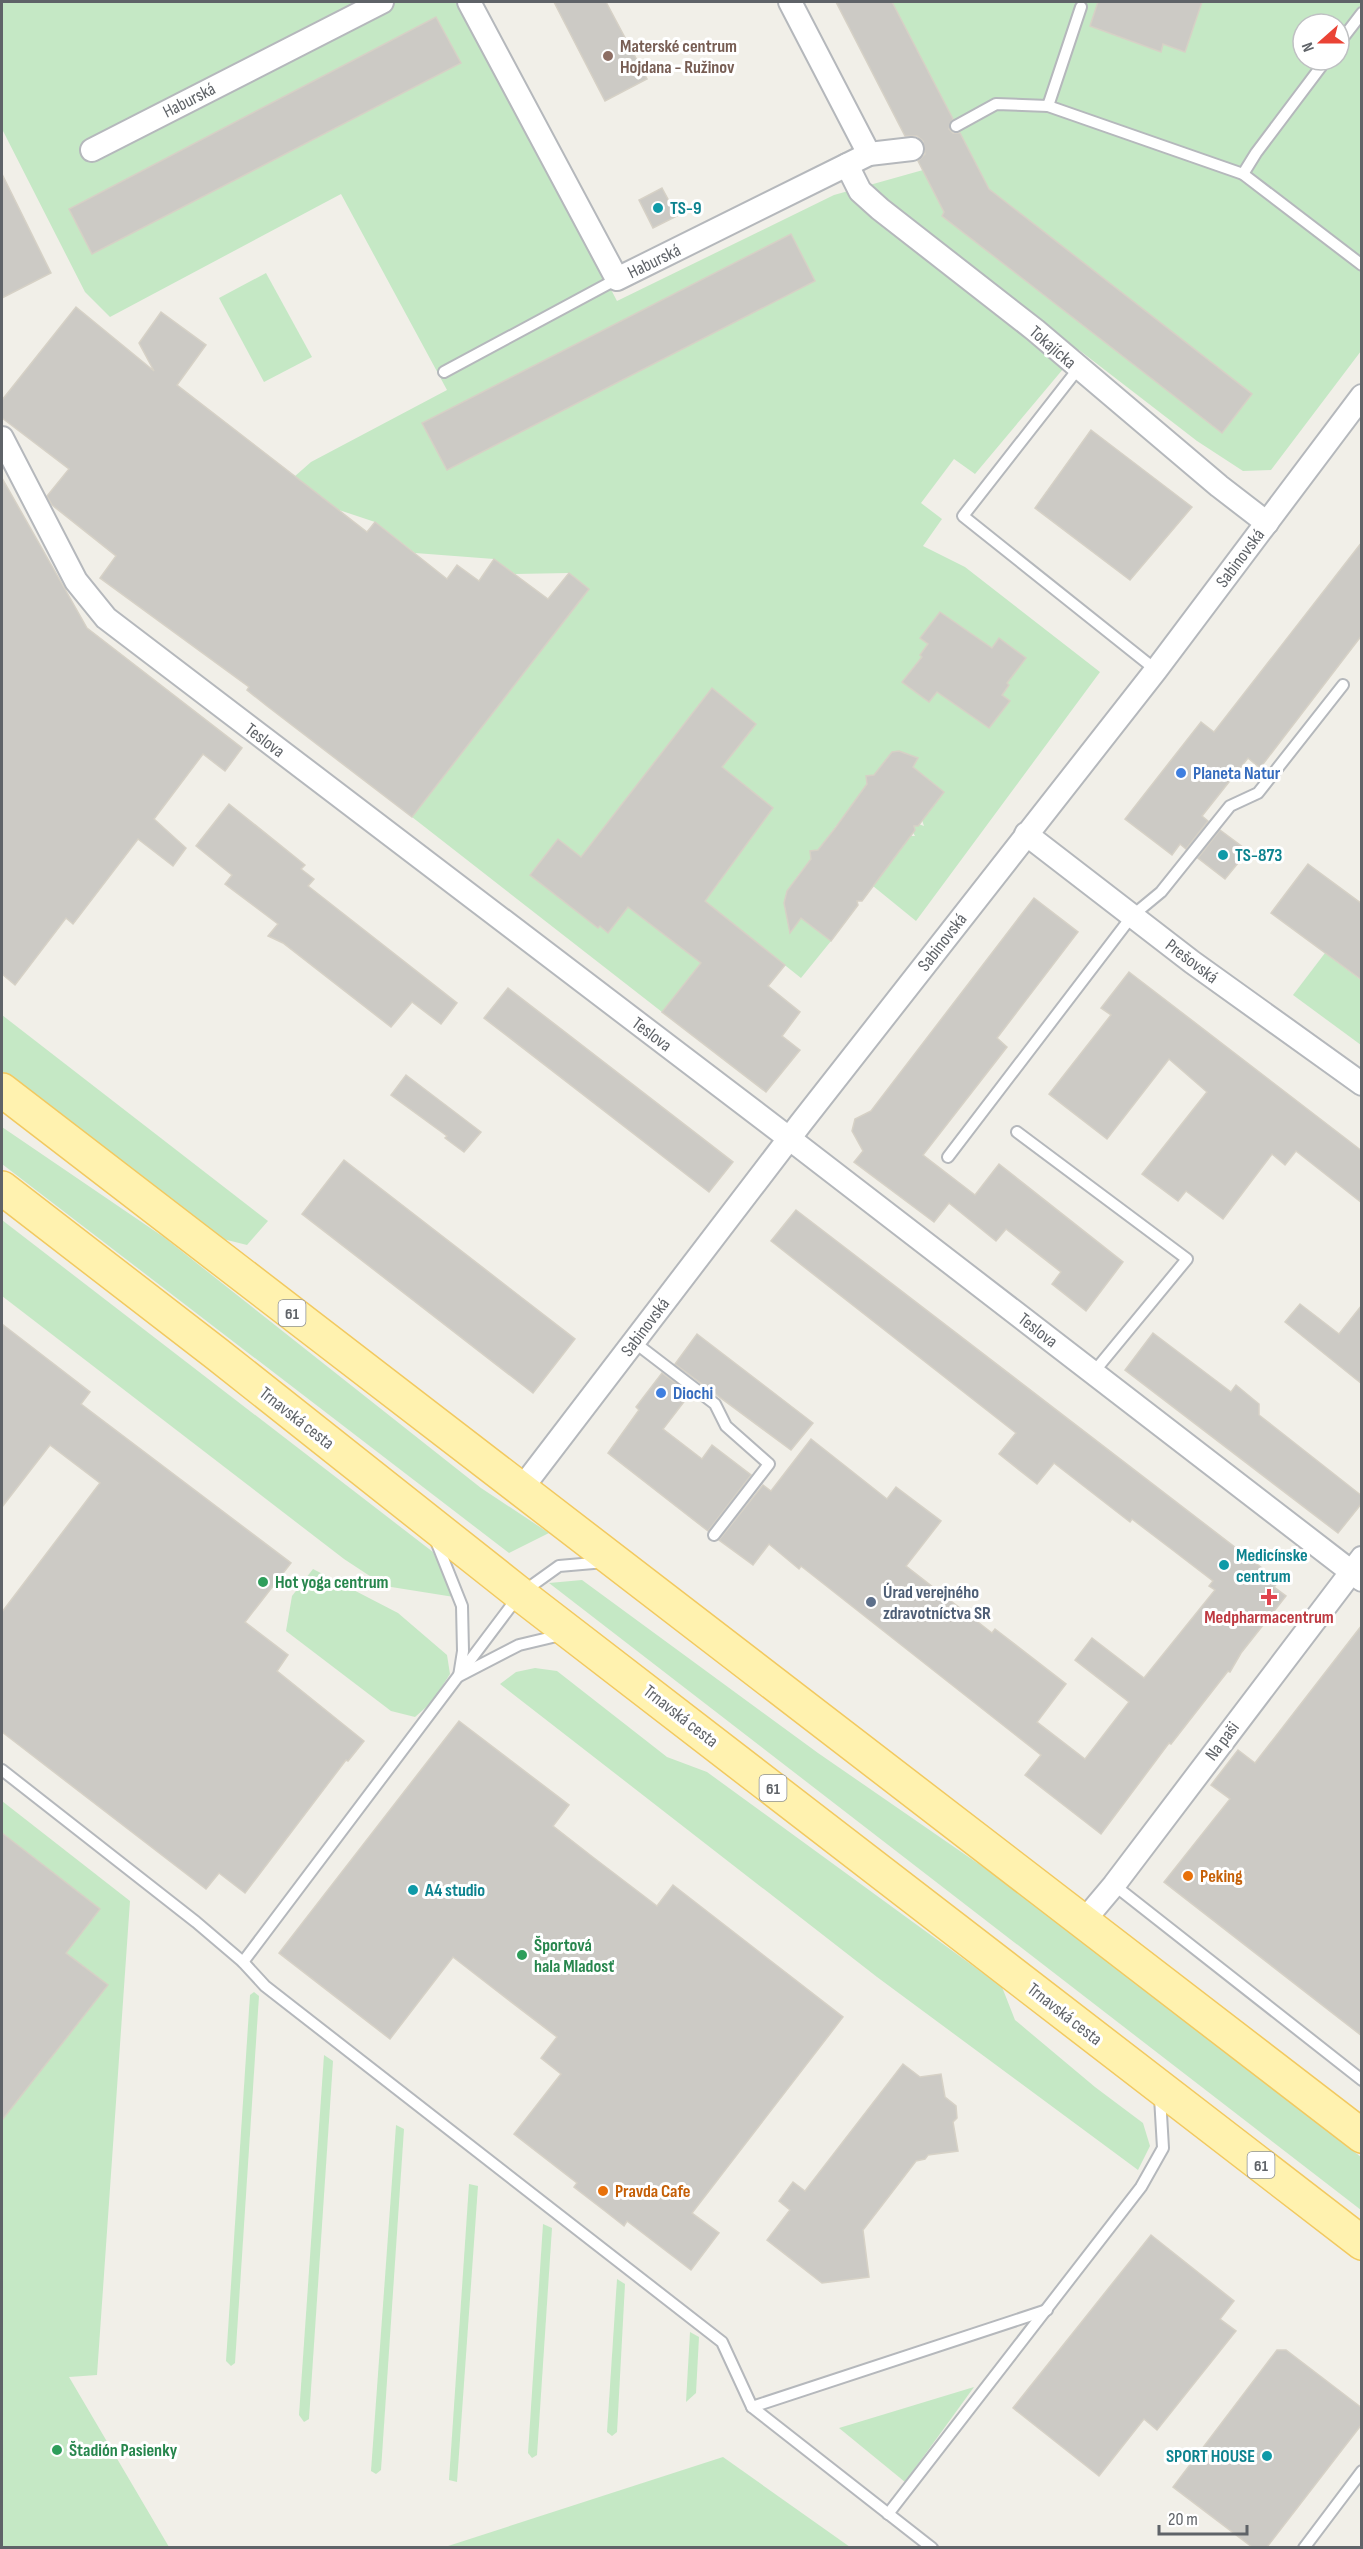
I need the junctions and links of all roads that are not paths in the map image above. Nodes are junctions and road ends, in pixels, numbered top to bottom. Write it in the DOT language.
graph roads {
  1 [pos="382,2"];
  2 [pos="469,2"];
  3 [pos="790,2"];
  4 [pos="1081,7"];
  5 [pos="1362,13"];
  6 [pos="1351,27"];
  7 [pos="1317,72"];
  8 [pos="1048,106"];
  9 [pos="956,126"];
  10 [pos="912,149"];
  11 [pos="92,150"];
  12 [pos="869,154"];
  13 [pos="847,165"];
  14 [pos="1243,174"];
  15 [pos="1362,265"];
  16 [pos="617,279"];
  17 [pos="1078,369"];
  18 [pos="444,372"];
  19 [pos="1362,396"];
  20 [pos="2,438"];
  21 [pos="1267,523"];
  22 [pos="1156,670"];
  23 [pos="1342,685"];
  24 [pos="1026,834"];
  25 [pos="1132,916"];
  26 [pos="1362,1084"];
  27 [pos="2,1090"];
  28 [pos="1017,1132"];
  29 [pos="790,1139"];
  30 [pos="948,1156"];
  31 [pos="2,1188"];
  32 [pos="634,1342"];
  33 [pos="1093,1373"];
  34 [pos="522,1488"];
  35 [pos="428,1521"];
  36 [pos="714,1535"];
  37 [pos="616,1562"];
  38 [pos="1358,1570"];
  39 [pos="520,1593"];
  40 [pos="573,1634"];
  41 [pos="459,1676"];
  42 [pos="2,1770"];
  43 [pos="1114,1885"];
  44 [pos="1082,1923"];
  45 [pos="243,1962"];
  46 [pos="1362,2080"];
  47 [pos="1160,2088"];
  48 [pos="1362,2136"];
  49 [pos="1362,2243"];
  50 [pos="1047,2310"];
  51 [pos="752,2408"];
  52 [pos="1362,2471"];
  53 [pos="888,2514"];
  54 [pos="932,2547"];
  55 [pos="1304,2547"];
  1 -- 11 [label="street, Haburská"];
  2 -- 16 [label="street, Haburská"];
  3 -- 12 [label="street"];
  4 -- 8 [label="lane"];
  5 -- 6 [label="lane"];
  7 -- 14 [label="lane"];
  8 -- 9 [label="lane"];
  8 -- 14 [label="lane"];
  10 -- 12 [label="street, Haburská"];
  12 -- 13 [label="street, Haburská"];
  13 -- 16 [label="street, Haburská"];
  13 -- 17 [label="street, Tokajícka"];
  14 -- 15 [label="lane"];
  16 -- 18 [label="lane"];
  17 -- 21 [label="street, Tokajícka"];
  17 -- 22 [label="lane"];
  19 -- 21 [label="street, Sabinovská"];
  20 -- 29 [label="street, Teslova"];
  21 -- 22 [label="street, Sabinovská"];
  22 -- 24 [label="street, Sabinovská"];
  23 -- 25 [label="lane"];
  24 -- 25 [label="street, Prešovská"];
  24 -- 29 [label="street, Sabinovská"];
  25 -- 26 [label="street, Prešovská"];
  25 -- 30 [label="lane"];
  27 -- 34 [label="main road, 61"];
  28 -- 33 [label="lane"];
  29 -- 32 [label="street, Sabinovská"];
  29 -- 33 [label="street, Teslova"];
  31 -- 35 [label="main road, Trnavská cesta / 61"];
  32 -- 34 [label="street, Sabinovská"];
  32 -- 36 [label="lane"];
  33 -- 38 [label="street, Teslova"];
  34 -- 37 [label="main road, 61"];
  35 -- 39 [label="main road, Trnavská cesta / 61"];
  35 -- 41 [label="lane"];
  37 -- 39 [label="lane"];
  37 -- 44 [label="main road, 61"];
  38 -- 43 [label="street, Na paši"];
  39 -- 40 [label="main road, Trnavská cesta / 61"];
  39 -- 41 [label="lane"];
  40 -- 41 [label="lane"];
  40 -- 47 [label="main road, Trnavská cesta / 61"];
  41 -- 45 [label="lane"];
  42 -- 45 [label="lane"];
  43 -- 44 [label="street, Na paši"];
  43 -- 46 [label="lane"];
  44 -- 48 [label="main road, 61"];
  45 -- 51 [label="lane"];
  47 -- 49 [label="main road, Trnavská cesta / 61"];
  47 -- 50 [label="lane"];
  50 -- 51 [label="lane"];
  50 -- 53 [label="lane"];
  51 -- 53 [label="lane"];
  52 -- 55 [label="lane"];
  53 -- 54 [label="lane"];
}
